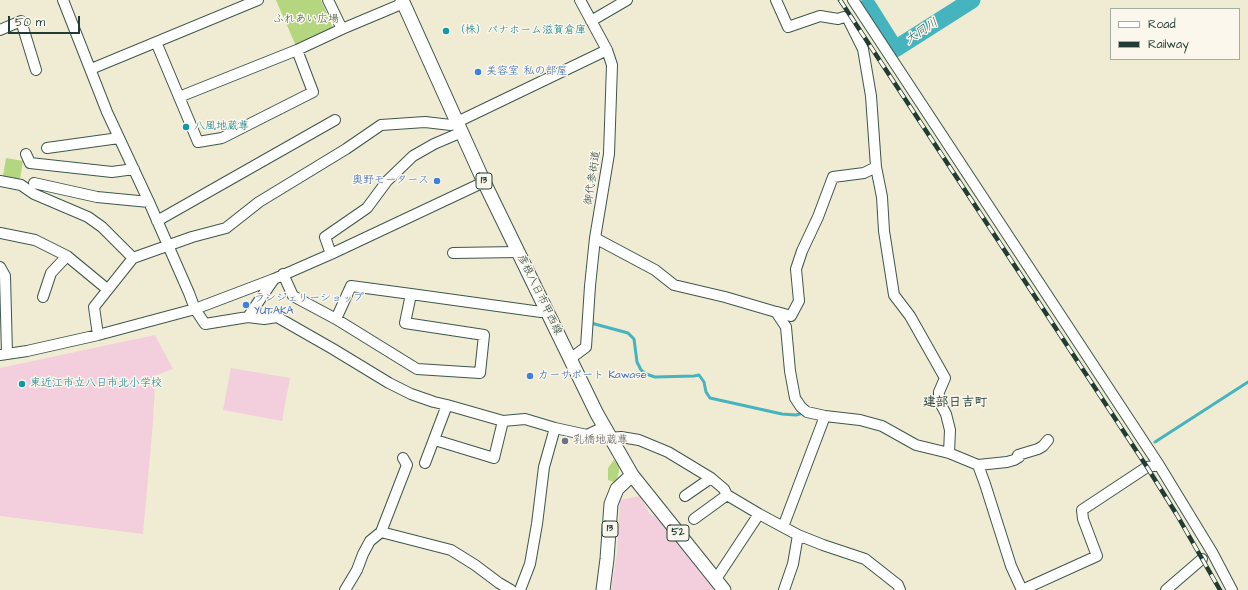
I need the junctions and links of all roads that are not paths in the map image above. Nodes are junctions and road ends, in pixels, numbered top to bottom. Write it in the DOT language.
graph roads {
  1 [pos="63,0"];
  2 [pos="258,0"];
  3 [pos="328,0"];
  4 [pos="580,0"];
  5 [pos="627,0"];
  6 [pos="776,0"];
  7 [pos="853,0"];
  8 [pos="403,2"];
  9 [pos="591,21"];
  10 [pos="342,29"];
  11 [pos="0,30"];
  12 [pos="156,42"];
  13 [pos="297,50"];
  14 [pos="607,50"];
  15 [pos="91,69"];
  16 [pos="36,70"];
  17 [pos="179,97"];
  18 [pos="335,120"];
  19 [pos="460,126"];
  20 [pos="119,138"];
  21 [pos="48,148"];
  22 [pos="26,154"];
  23 [pos="876,167"];
  24 [pos="134,169"];
  25 [pos="0,181"];
  26 [pos="484,182"];
  27 [pos="34,183"];
  28 [pos="149,202"];
  29 [pos="157,221"];
  30 [pos="0,233"];
  31 [pos="595,238"];
  32 [pos="168,245"];
  33 [pos="518,252"];
  34 [pos="331,254"];
  35 [pos="453,254"];
  36 [pos="67,256"];
  37 [pos="133,258"];
  38 [pos="0,267"];
  39 [pos="278,276"];
  40 [pos="107,289"];
  41 [pos="411,294"];
  42 [pos="43,297"];
  43 [pos="195,309"];
  44 [pos="546,312"];
  45 [pos="777,312"];
  46 [pos="248,317"];
  47 [pos="336,319"];
  48 [pos="98,335"];
  49 [pos="3,354"];
  50 [pos="570,359"];
  51 [pos="447,405"];
  52 [pos="825,416"];
  53 [pos="503,421"];
  54 [pos="604,427"];
  55 [pos="555,428"];
  56 [pos="610,438"];
  57 [pos="434,440"];
  58 [pos="1048,440"];
  59 [pos="949,453"];
  60 [pos="403,458"];
  61 [pos="425,463"];
  62 [pos="978,465"];
  63 [pos="1159,465"];
  64 [pos="632,475"];
  65 [pos="710,478"];
  66 [pos="727,495"];
  67 [pos="685,496"];
  68 [pos="759,514"];
  69 [pos="694,519"];
  70 [pos="783,527"];
  71 [pos="381,532"];
  72 [pos="798,535"];
  73 [pos="1202,559"];
  74 [pos="716,579"];
  75 [pos="497,586"];
  76 [pos="345,590"];
  77 [pos="511,590"];
  78 [pos="520,590"];
  79 [pos="603,590"];
  80 [pos="724,590"];
  81 [pos="784,590"];
  82 [pos="900,590"];
  83 [pos="1022,590"];
  84 [pos="1166,590"];
  85 [pos="1232,590"];
  1 -- 15 [label="street"];
  2 -- 12 [label="street"];
  3 -- 10 [label="street"];
  4 -- 9 [label="street, 御代参街道"];
  5 -- 9 [label="street"];
  6 -- 23 [label="street"];
  7 -- 63 [label="street"];
  8 -- 10 [label="street"];
  8 -- 19 [label="main road, 彦根八日市甲西線 / 13"];
  9 -- 14 [label="street, 御代参街道"];
  10 -- 13 [label="street"];
  11 -- 16 [label="street"];
  12 -- 15 [label="street"];
  12 -- 17 [label="street"];
  13 -- 17 [label="street"];
  13 -- 17 [label="street"];
  14 -- 19 [label="street"];
  14 -- 31 [label="street, 御代参街道"];
  15 -- 20 [label="street"];
  18 -- 29 [label="street"];
  19 -- 26 [label="main road, 彦根八日市甲西線 / 13"];
  19 -- 32 [label="street"];
  19 -- 34 [label="street"];
  20 -- 21 [label="street"];
  20 -- 24 [label="street"];
  22 -- 24 [label="street"];
  23 -- 45 [label="street"];
  23 -- 59 [label="street"];
  24 -- 28 [label="street"];
  25 -- 37 [label="street"];
  26 -- 33 [label="main road, 彦根八日市甲西線 / 13"];
  26 -- 34 [label="street"];
  27 -- 28 [label="street"];
  28 -- 29 [label="street"];
  29 -- 32 [label="street"];
  30 -- 36 [label="street"];
  31 -- 45 [label="street"];
  31 -- 50 [label="street, 御代参街道"];
  32 -- 37 [label="street"];
  32 -- 43 [label="street"];
  33 -- 35 [label="street"];
  33 -- 44 [label="main road, 彦根八日市甲西線 / 13"];
  34 -- 39 [label="street"];
  36 -- 40 [label="street"];
  36 -- 42 [label="street"];
  37 -- 40 [label="street"];
  38 -- 49 [label="street"];
  39 -- 43 [label="street"];
  39 -- 46 [label="street"];
  39 -- 47 [label="street"];
  40 -- 48 [label="street"];
  41 -- 44 [label="street"];
  41 -- 47 [label="street"];
  41 -- 47 [label="street"];
  43 -- 46 [label="street"];
  43 -- 48 [label="street"];
  44 -- 50 [label="main road, 彦根八日市甲西線 / 13"];
  45 -- 52 [label="street"];
  46 -- 51 [label="street"];
  48 -- 49 [label="street"];
  50 -- 54 [label="main road, 彦根八日市甲西線 / 13"];
  51 -- 53 [label="street"];
  51 -- 57 [label="street"];
  52 -- 59 [label="street"];
  52 -- 70 [label="street"];
  53 -- 55 [label="street"];
  53 -- 57 [label="street"];
  54 -- 55 [label="street"];
  54 -- 56 [label="main road, 彦根八日市甲西線 / 13"];
  55 -- 78 [label="street"];
  56 -- 64 [label="main road, 彦根八日市甲西線 / 13"];
  56 -- 65 [label="street"];
  57 -- 61 [label="street"];
  58 -- 62 [label="street"];
  59 -- 62 [label="street"];
  60 -- 71 [label="street"];
  62 -- 83 [label="street"];
  63 -- 83 [label="street"];
  63 -- 85 [label="street"];
  64 -- 74 [label="main road, 52"];
  64 -- 79 [label="main road, 13"];
  65 -- 66 [label="street"];
  65 -- 67 [label="street"];
  66 -- 68 [label="street"];
  66 -- 69 [label="street"];
  68 -- 70 [label="street"];
  68 -- 74 [label="street"];
  70 -- 72 [label="street"];
  71 -- 75 [label="street"];
  71 -- 76 [label="street"];
  72 -- 81 [label="street"];
  72 -- 82 [label="street"];
  73 -- 84 [label="street"];
  74 -- 80 [label="main road, 52"];
  75 -- 77 [label="street"];
}
